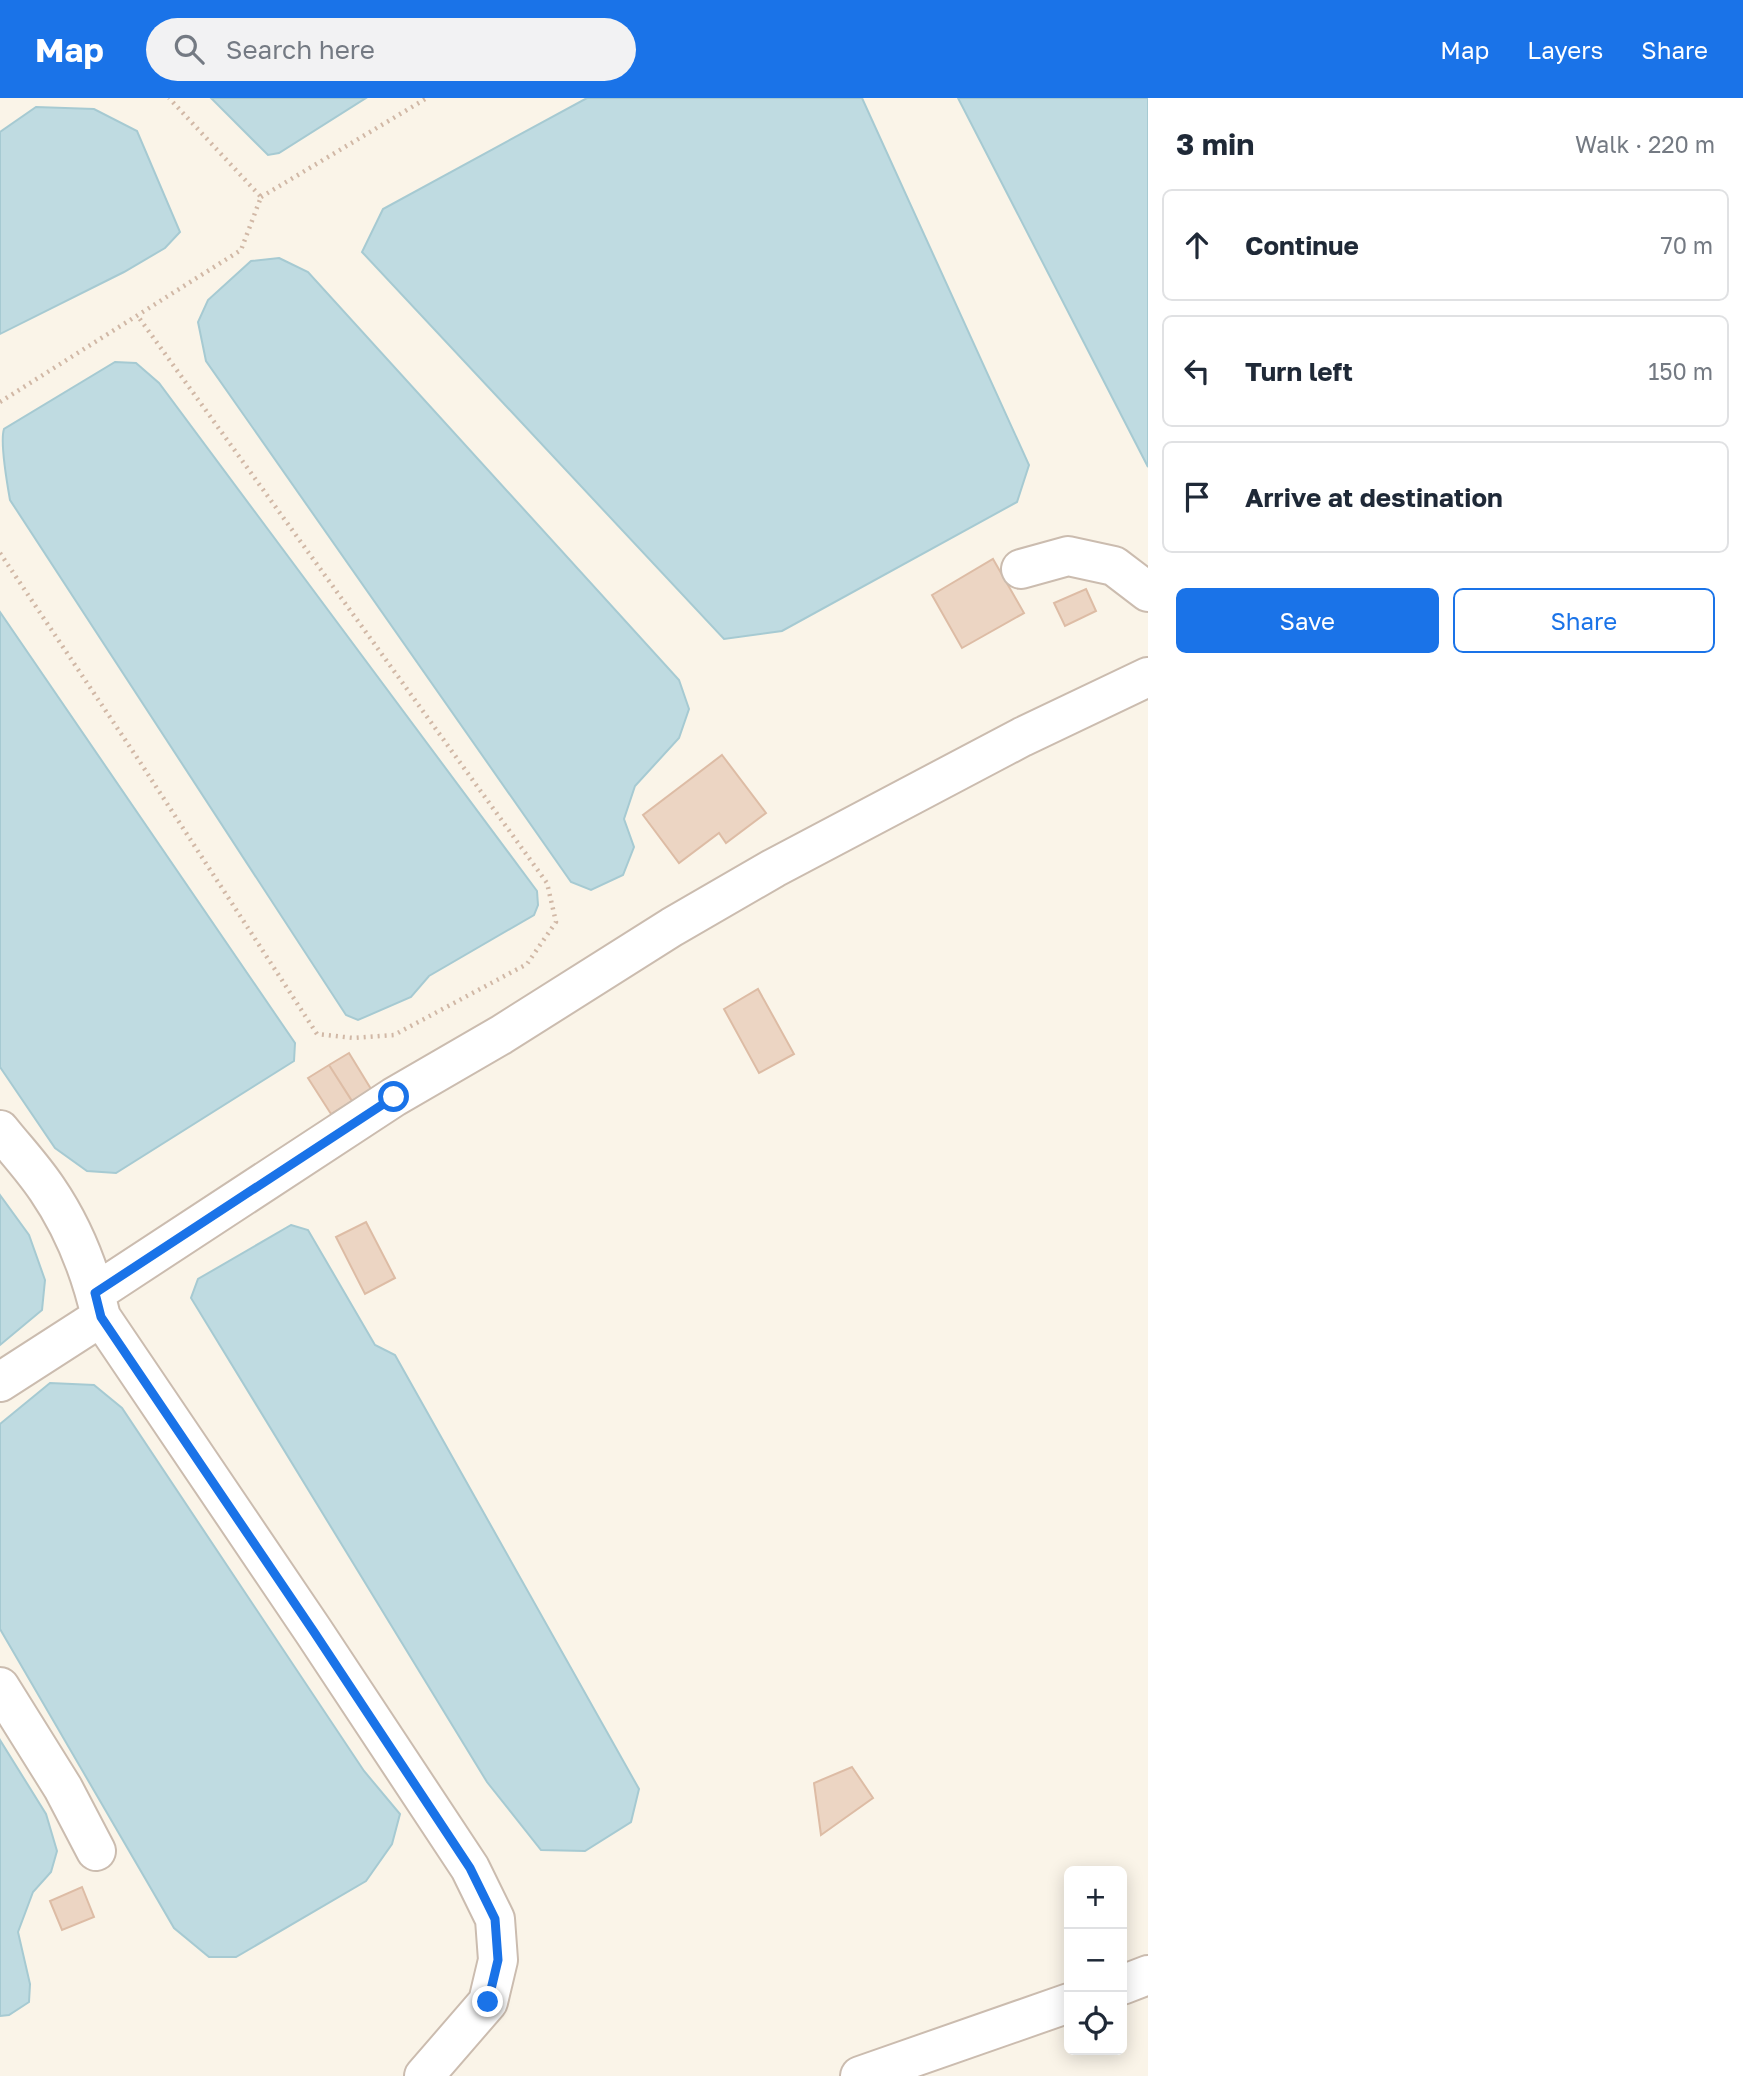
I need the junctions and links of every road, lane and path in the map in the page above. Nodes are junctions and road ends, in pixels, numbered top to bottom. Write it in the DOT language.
graph roads {
  1 [pos="169,98"];
  2 [pos="427,98"];
  3 [pos="261,197"];
  4 [pos="137,315"];
  5 [pos="0,402"];
  6 [pos="0,553"];
  7 [pos="1021,569"];
  8 [pos="1148,592"];
  9 [pos="1148,677"];
  10 [pos="0,1130"];
  11 [pos="98,1305"];
  12 [pos="0,1382"];
  13 [pos="0,1688"];
  14 [pos="96,1850"];
  15 [pos="1148,1975"];
  16 [pos="1127,1982"];
  17 [pos="1064,2005"];
  18 [pos="425,2076"];
  19 [pos="860,2076"];
  1 -- 3 [label="path"];
  2 -- 3 [label="path"];
  3 -- 4 [label="path"];
  4 -- 5 [label="path"];
  4 -- 6 [label="path"];
  7 -- 8 [label="street"];
  9 -- 11 [label="street"];
  10 -- 11 [label="street"];
  11 -- 12 [label="street"];
  11 -- 18 [label="street"];
  13 -- 14 [label="street"];
  15 -- 16 [label="street"];
  17 -- 19 [label="street"];
}
